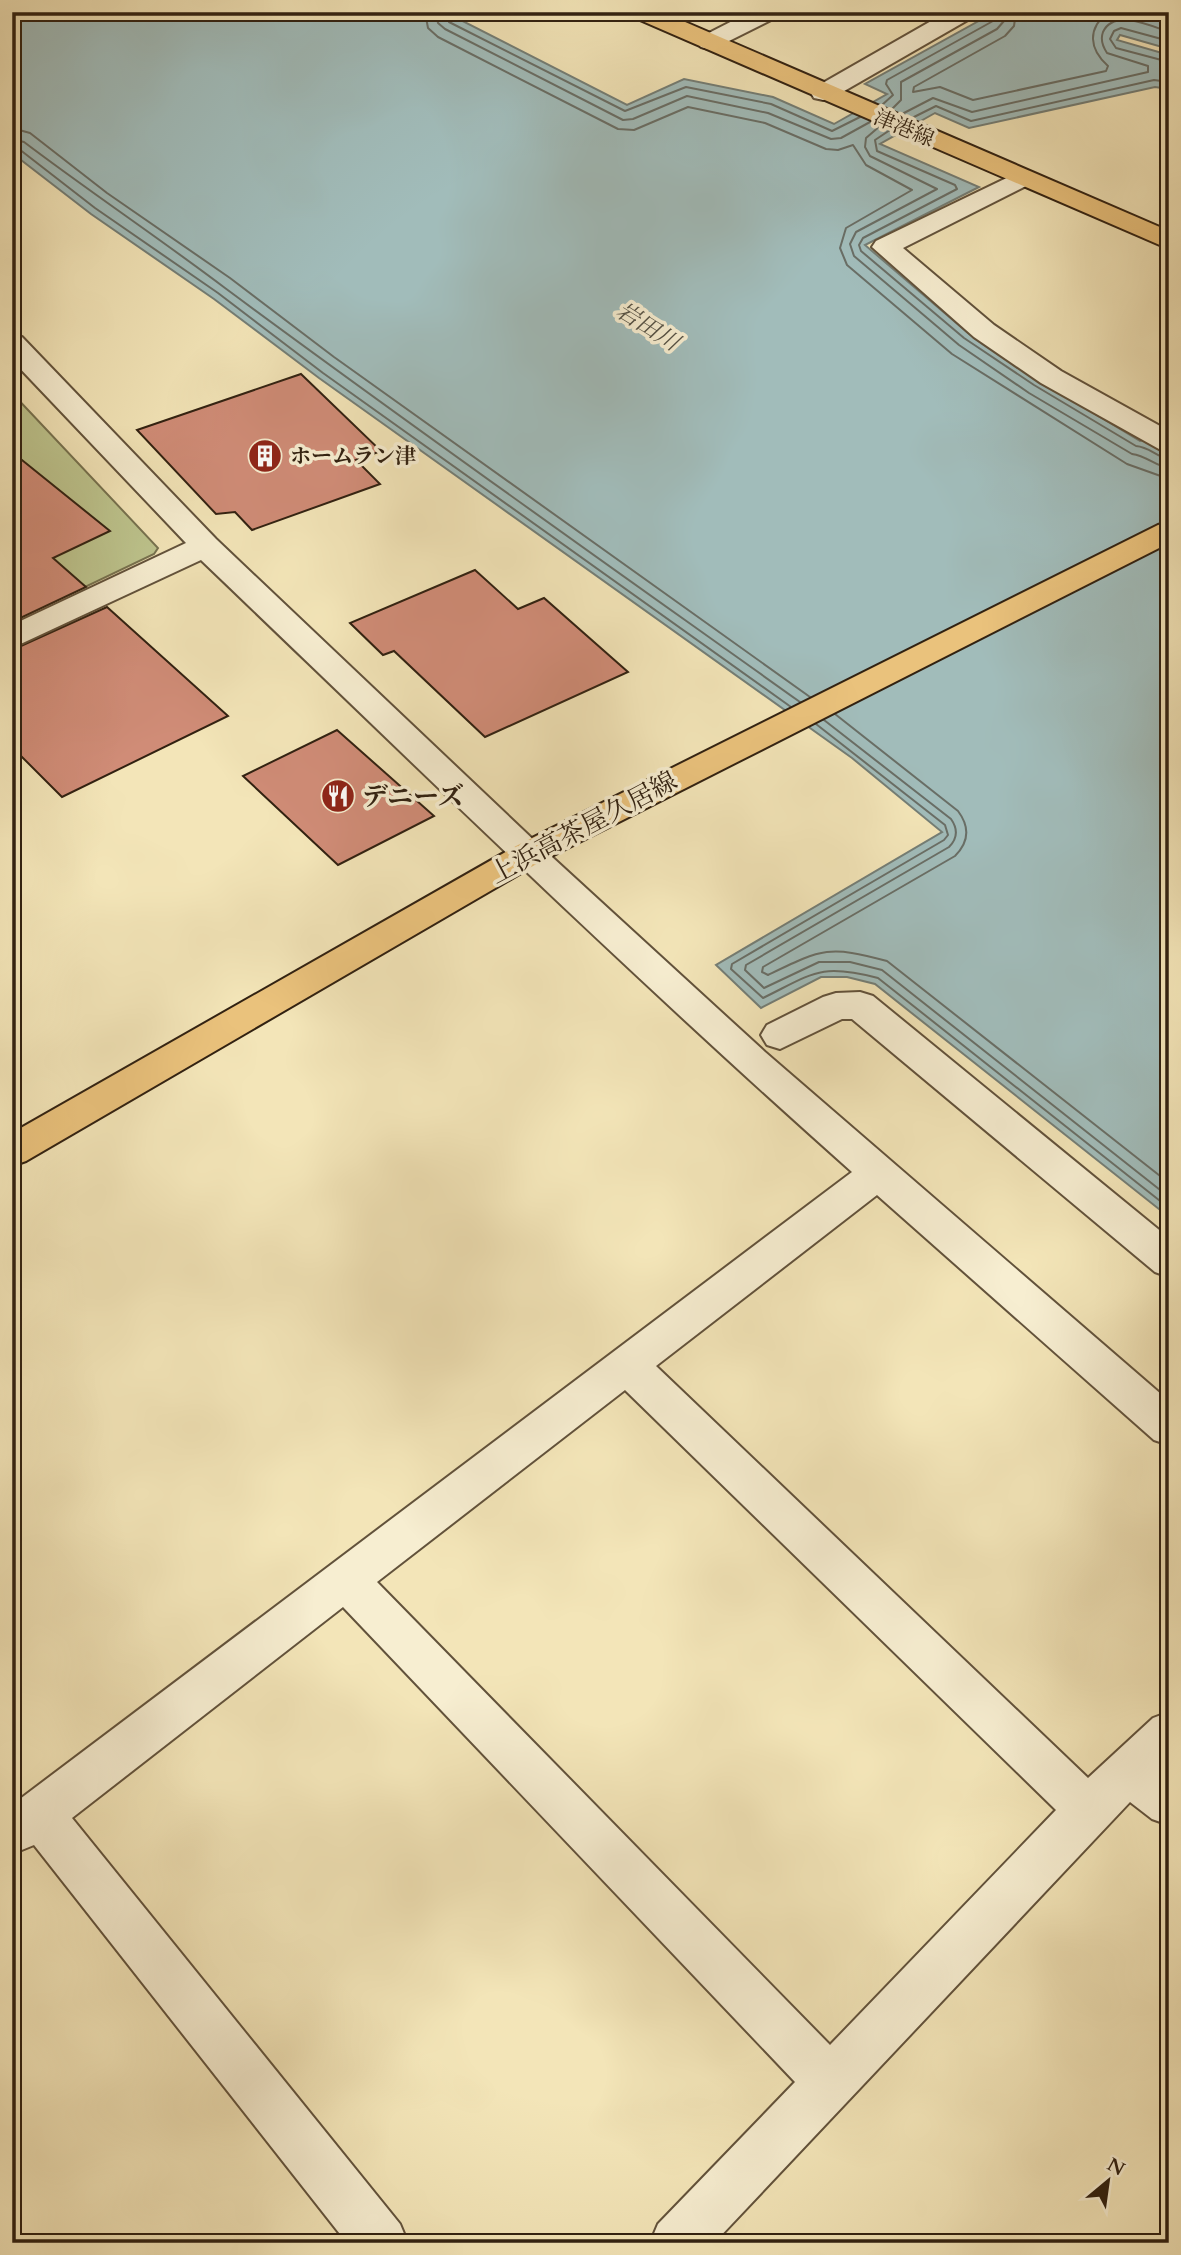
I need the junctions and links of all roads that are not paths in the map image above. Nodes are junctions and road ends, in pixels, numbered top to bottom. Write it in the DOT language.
graph roads {
  1 [pos="641,12"];
  2 [pos="769,12"];
  3 [pos="965,12"];
  4 [pos="709,42"];
  5 [pos="831,96"];
  6 [pos="1017,175"];
  7 [pos="1169,241"];
  8 [pos="12,343"];
  9 [pos="1169,443"];
  10 [pos="1169,531"];
  11 [pos="205,546"];
  12 [pos="12,638"];
  13 [pos="528,854"];
  14 [pos="780,1035"];
  15 [pos="12,1151"];
  16 [pos="878,1172"];
  17 [pos="1169,1261"];
  18 [pos="627,1365"];
  19 [pos="1169,1427"];
  20 [pos="346,1580"];
  21 [pos="1169,1733"];
  22 [pos="1127,1772"];
  23 [pos="1169,1803"];
  24 [pos="1088,1810"];
  25 [pos="26,1823"];
  26 [pos="829,2080"];
  27 [pos="380,2243"];
  28 [pos="677,2243"];
  1 -- 4 [label="main road, 津港線"];
  2 -- 4 [label="street"];
  3 -- 5 [label="street"];
  4 -- 5 [label="main road, 津港線"];
  5 -- 6 [label="main road, 津港線"];
  6 -- 7 [label="main road, 津港線"];
  6 -- 9 [label="street"];
  8 -- 11 [label="street"];
  10 -- 13 [label="main road, 上浜高茶屋久居線"];
  11 -- 12 [label="street"];
  11 -- 13 [label="street"];
  13 -- 15 [label="main road, 上浜高茶屋久居線"];
  13 -- 16 [label="street"];
  14 -- 17 [label="street"];
  16 -- 18 [label="street"];
  16 -- 19 [label="street"];
  18 -- 20 [label="street"];
  18 -- 24 [label="street"];
  20 -- 25 [label="street"];
  20 -- 26 [label="street"];
  21 -- 22 [label="street"];
  22 -- 23 [label="street"];
  22 -- 24 [label="street"];
  24 -- 26 [label="street"];
  25 -- 27 [label="street"];
  26 -- 28 [label="street"];
}
